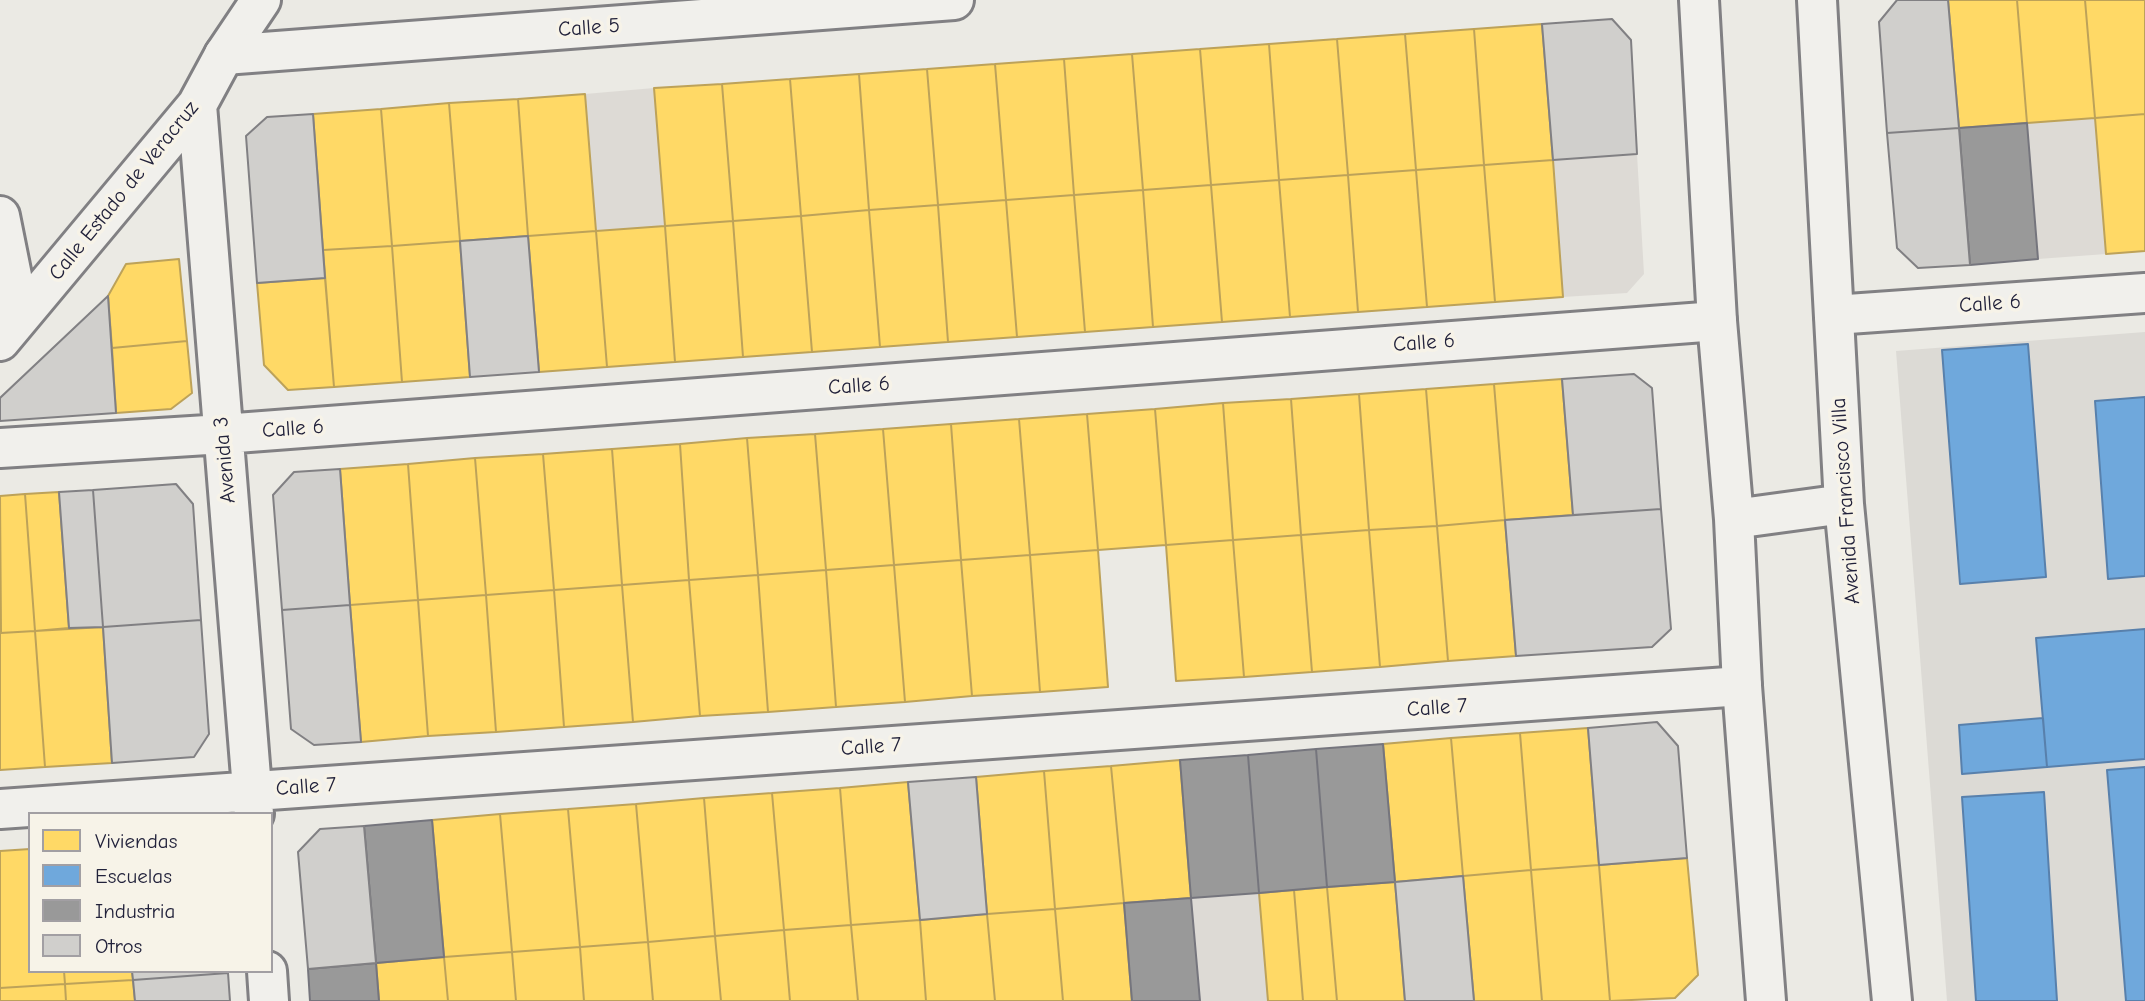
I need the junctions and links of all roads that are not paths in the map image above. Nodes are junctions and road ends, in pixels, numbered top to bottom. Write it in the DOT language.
graph roads {
  1 [pos="261,0"];
  2 [pos="954,0"];
  3 [pos="1699,0"];
  4 [pos="1817,0"];
  5 [pos="224,55"];
  6 [pos="197,105"];
  7 [pos="0,216"];
  8 [pos="2145,293"];
  9 [pos="1834,315"];
  10 [pos="1717,321"];
  11 [pos="10,328"];
  12 [pos="223,435"];
  13 [pos="0,448"];
  14 [pos="1844,504"];
  15 [pos="1734,519"];
  16 [pos="1742,686"];
  17 [pos="253,802"];
  18 [pos="0,809"];
  19 [pos="267,973"];
  20 [pos="269,1001"];
  21 [pos="1766,1001"];
  22 [pos="1892,1001"];
  1 -- 5 [label="street, Calle Estado de Veracruz"];
  2 -- 5 [label="street, Calle 5"];
  3 -- 10 [label="street"];
  4 -- 9 [label="street, Avenida Francisco Villa"];
  5 -- 6 [label="street, Calle Estado de Veracruz"];
  6 -- 11 [label="street, Calle Estado de Veracruz"];
  6 -- 12 [label="street, Avenida 3"];
  7 -- 11 [label="street"];
  8 -- 9 [label="street, Calle 6"];
  9 -- 14 [label="street, Avenida Francisco Villa"];
  10 -- 12 [label="street, Calle 6"];
  10 -- 15 [label="street"];
  12 -- 13 [label="street, Calle 6"];
  12 -- 17 [label="street, Avenida 3"];
  14 -- 15 [label="street"];
  14 -- 22 [label="street, Avenida Francisco Villa"];
  15 -- 16 [label="street"];
  16 -- 17 [label="street, Calle 7"];
  16 -- 21 [label="street"];
  17 -- 18 [label="street, Calle 7"];
  19 -- 20 [label="street"];
}
